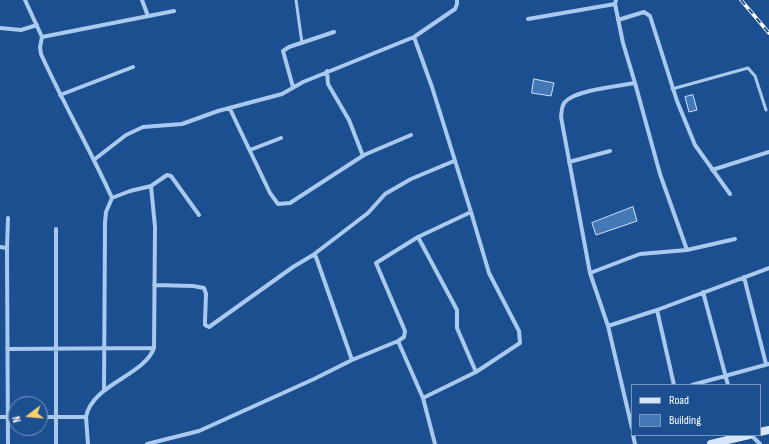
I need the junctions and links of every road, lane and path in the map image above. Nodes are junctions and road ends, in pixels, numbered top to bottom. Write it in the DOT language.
graph roads {
  1 [pos="25,0"];
  2 [pos="142,0"];
  3 [pos="296,0"];
  4 [pos="457,0"];
  5 [pos="616,2"];
  6 [pos="174,11"];
  7 [pos="148,16"];
  8 [pos="528,19"];
  9 [pos="618,20"];
  10 [pos="37,25"];
  11 [pos="0,28"];
  12 [pos="334,32"];
  13 [pos="42,37"];
  14 [pos="414,37"];
  15 [pos="302,43"];
  16 [pos="133,67"];
  17 [pos="327,71"];
  18 [pos="634,83"];
  19 [pos="293,87"];
  20 [pos="672,89"];
  21 [pos="60,95"];
  22 [pos="230,109"];
  23 [pos="766,110"];
  24 [pos="411,135"];
  25 [pos="281,138"];
  26 [pos="250,150"];
  27 [pos="610,151"];
  28 [pos="769,152"];
  29 [pos="363,156"];
  30 [pos="95,159"];
  31 [pos="454,161"];
  32 [pos="569,162"];
  33 [pos="712,170"];
  34 [pos="151,186"];
  35 [pos="730,194"];
  36 [pos="112,198"];
  37 [pos="471,212"];
  38 [pos="198,215"];
  39 [pos="8,218"];
  40 [pos="56,229"];
  41 [pos="418,237"];
  42 [pos="735,239"];
  43 [pos="0,247"];
  44 [pos="7,248"];
  45 [pos="687,250"];
  46 [pos="313,255"];
  47 [pos="769,268"];
  48 [pos="590,273"];
  49 [pos="744,277"];
  50 [pos="154,285"];
  51 [pos="703,292"];
  52 [pos="657,310"];
  53 [pos="608,326"];
  54 [pos="398,341"];
  55 [pos="104,348"];
  56 [pos="154,348"];
  57 [pos="7,349"];
  58 [pos="55,349"];
  59 [pos="352,360"];
  60 [pos="767,364"];
  61 [pos="476,372"];
  62 [pos="726,374"];
  63 [pos="674,384"];
  64 [pos="695,384"];
  65 [pos="728,384"];
  66 [pos="104,391"];
  67 [pos="423,398"];
  68 [pos="630,403"];
  69 [pos="631,416"];
  70 [pos="0,417"];
  71 [pos="8,417"];
  72 [pos="48,417"];
  73 [pos="56,417"];
  74 [pos="86,417"];
  75 [pos="737,436"];
  76 [pos="751,436"];
  77 [pos="56,444"];
  78 [pos="88,444"];
  79 [pos="146,444"];
  80 [pos="435,444"];
  81 [pos="711,444"];
  82 [pos="760,444"];
  1 -- 10 [label="street"];
  2 -- 7 [label="street"];
  3 -- 15 [label="lane"];
  4 -- 14 [label="street"];
  5 -- 8 [label="street"];
  5 -- 9 [label="street"];
  6 -- 7 [label="street"];
  7 -- 13 [label="street"];
  9 -- 18 [label="street"];
  9 -- 20 [label="street"];
  10 -- 11 [label="street"];
  10 -- 13 [label="street"];
  12 -- 15 [label="street"];
  13 -- 21 [label="street"];
  14 -- 17 [label="street"];
  14 -- 31 [label="street"];
  15 -- 19 [label="street"];
  16 -- 21 [label="street"];
  17 -- 19 [label="street"];
  17 -- 29 [label="street"];
  18 -- 32 [label="street"];
  18 -- 45 [label="street"];
  19 -- 22 [label="street"];
  20 -- 23 [label="lane"];
  20 -- 33 [label="street"];
  21 -- 30 [label="street"];
  22 -- 26 [label="street"];
  22 -- 30 [label="street"];
  24 -- 29 [label="street"];
  25 -- 26 [label="street"];
  26 -- 29 [label="street"];
  27 -- 32 [label="street"];
  28 -- 33 [label="street"];
  30 -- 36 [label="street"];
  31 -- 37 [label="street"];
  31 -- 46 [label="street"];
  32 -- 48 [label="street"];
  33 -- 35 [label="street"];
  34 -- 36 [label="street"];
  34 -- 38 [label="street"];
  34 -- 50 [label="street"];
  36 -- 55 [label="street"];
  37 -- 41 [label="street"];
  37 -- 61 [label="street"];
  39 -- 44 [label="street"];
  40 -- 58 [label="street"];
  41 -- 54 [label="street"];
  41 -- 61 [label="street"];
  42 -- 45 [label="street"];
  43 -- 44 [label="street"];
  44 -- 57 [label="street"];
  45 -- 48 [label="street"];
  46 -- 50 [label="street"];
  46 -- 59 [label="street"];
  47 -- 49 [label="street"];
  48 -- 53 [label="street"];
  49 -- 51 [label="street"];
  49 -- 60 [label="street"];
  50 -- 56 [label="street"];
  51 -- 52 [label="street"];
  51 -- 62 [label="street"];
  52 -- 53 [label="street"];
  52 -- 63 [label="street"];
  53 -- 68 [label="street"];
  54 -- 59 [label="street"];
  54 -- 67 [label="street"];
  55 -- 56 [label="street"];
  55 -- 58 [label="street"];
  55 -- 66 [label="street"];
  56 -- 66 [label="street"];
  57 -- 58 [label="street"];
  57 -- 71 [label="street"];
  58 -- 73 [label="street"];
  59 -- 79 [label="street"];
  60 -- 62 [label="street"];
  61 -- 67 [label="street"];
  62 -- 64 [label="street"];
  62 -- 65 [label="street"];
  66 -- 74 [label="street"];
  67 -- 80 [label="street"];
  68 -- 69 [label="street"];
  70 -- 71 [label="street"];
  72 -- 73 [label="street"];
  73 -- 74 [label="street"];
  73 -- 77 [label="street"];
  74 -- 78 [label="street"];
  75 -- 81 [label="main road"];
  76 -- 82 [label="street"];
}
